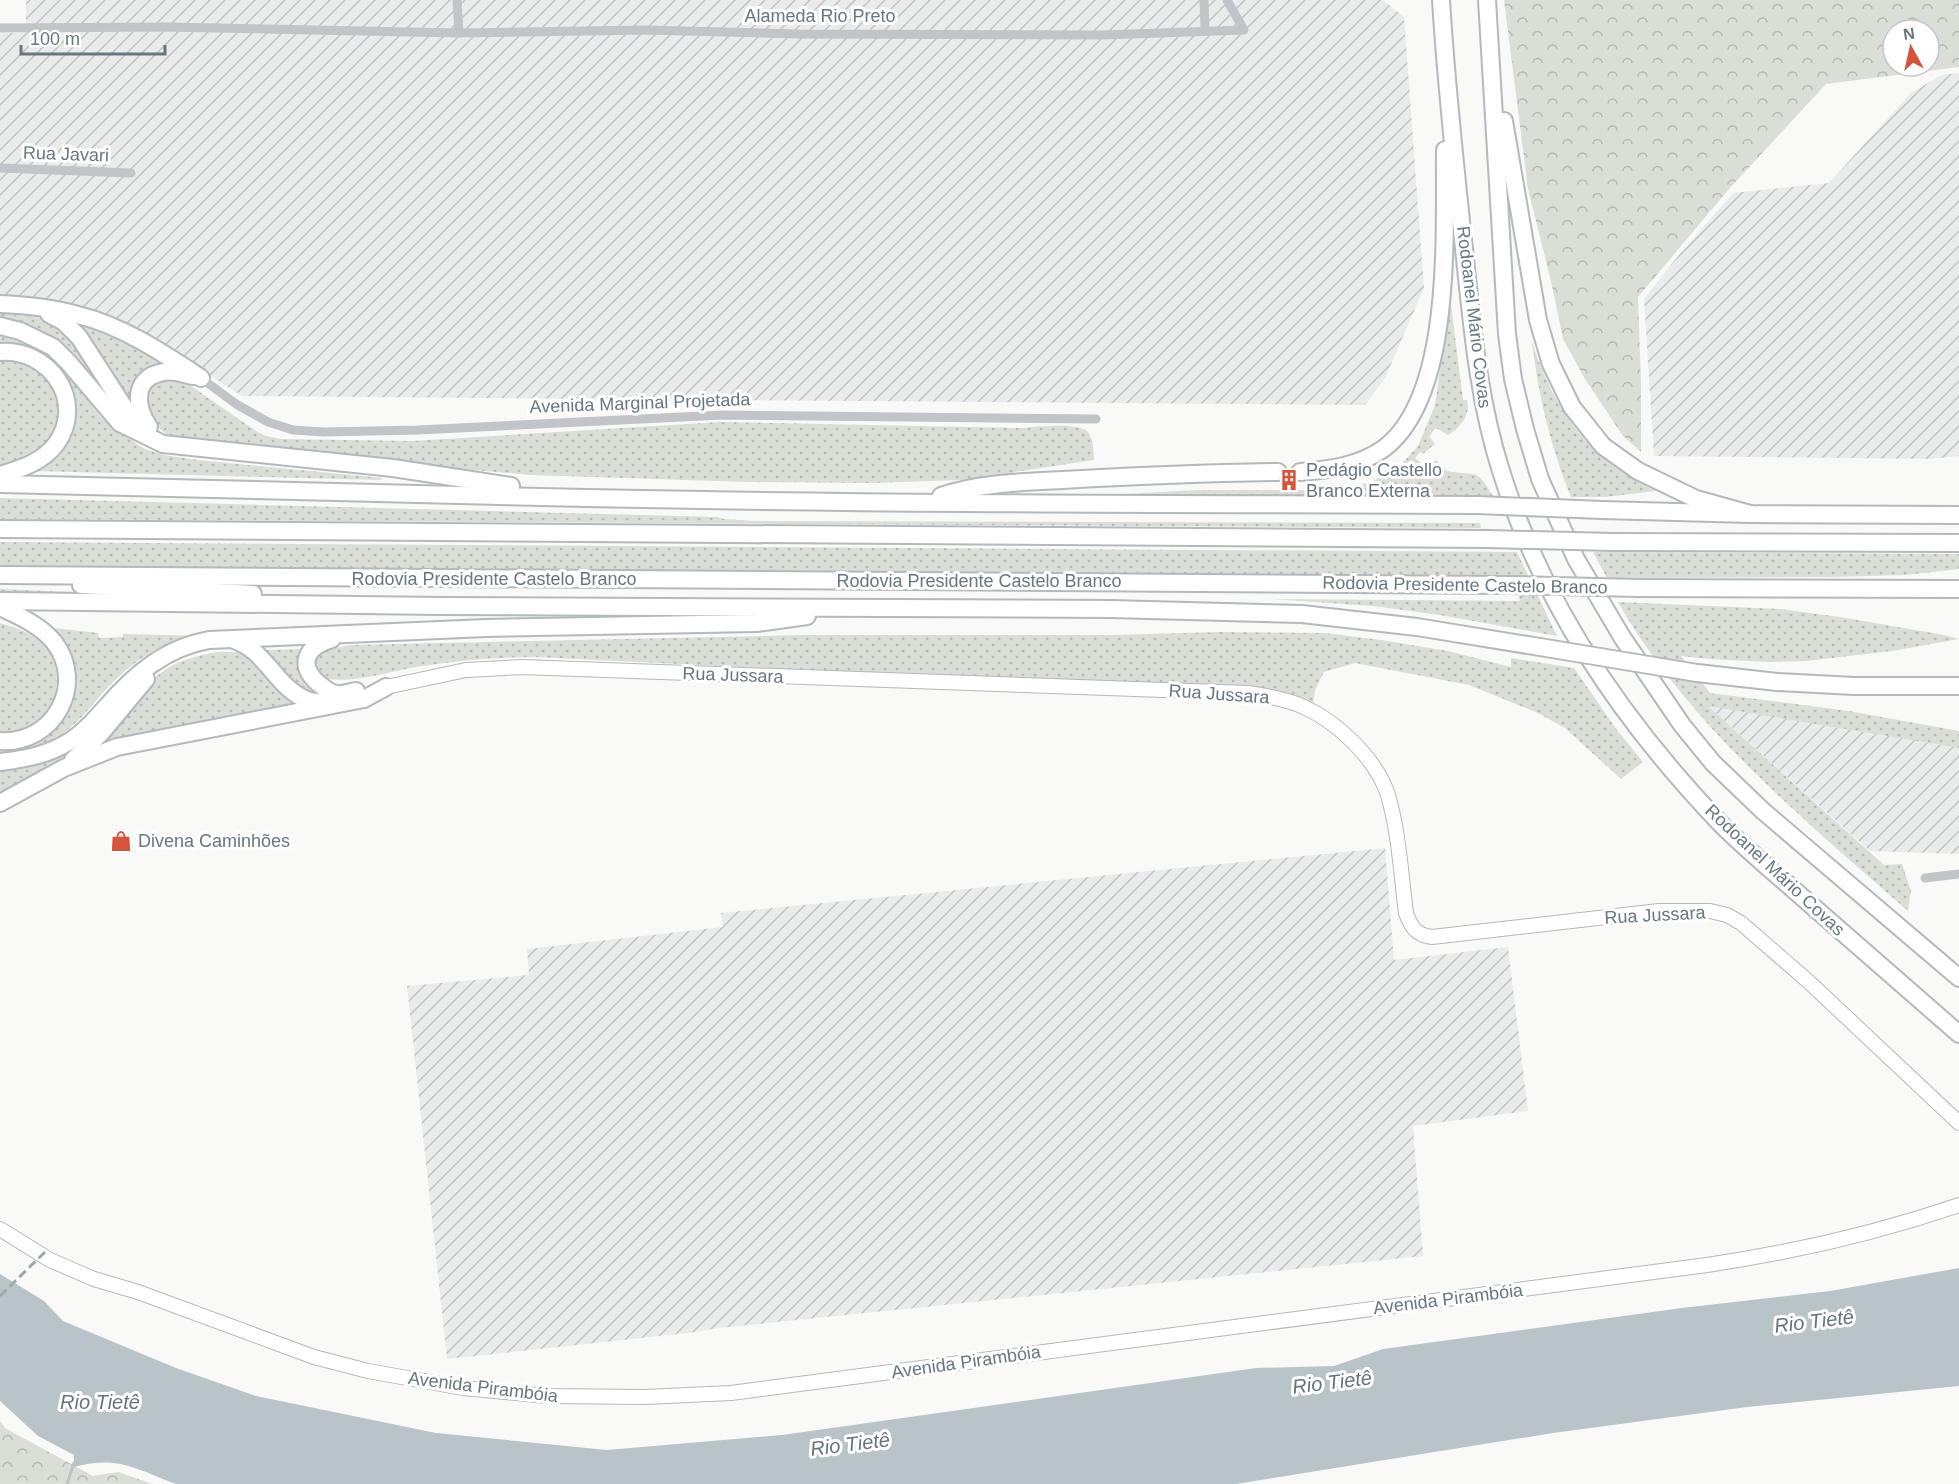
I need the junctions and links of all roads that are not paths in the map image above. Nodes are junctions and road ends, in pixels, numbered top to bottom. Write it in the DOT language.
graph roads {
  1 [pos="457,0"];
  2 [pos="1204,0"];
  3 [pos="1227,0"];
  4 [pos="1441,0"];
  5 [pos="1486,0"];
  6 [pos="0,28"];
  7 [pos="1205,30"];
  8 [pos="459,33"];
  9 [pos="1490,44"];
  10 [pos="1446,75"];
  11 [pos="0,168"];
  12 [pos="131,173"];
  13 [pos="0,304"];
  14 [pos="39,308"];
  15 [pos="0,326"];
  16 [pos="0,352"];
  17 [pos="201,378"];
  18 [pos="1096,419"];
  19 [pos="156,441"];
  20 [pos="1278,472"];
  21 [pos="1300,472"];
  22 [pos="0,475"];
  23 [pos="0,484"];
  24 [pos="586,498"];
  25 [pos="922,502"];
  26 [pos="1750,514"];
  27 [pos="1959,514"];
  28 [pos="0,529"];
  29 [pos="1959,543"];
  30 [pos="0,575"];
  31 [pos="28,576"];
  32 [pos="1959,589"];
  33 [pos="0,601"];
  34 [pos="442,606"];
  35 [pos="0,607"];
  36 [pos="842,608"];
  37 [pos="342,636"];
  38 [pos="230,639"];
  39 [pos="195,643"];
  40 [pos="1959,686"];
  41 [pos="386,687"];
  42 [pos="336,704"];
  43 [pos="0,741"];
  44 [pos="0,762"];
  45 [pos="64,768"];
  46 [pos="0,803"];
  47 [pos="1959,874"];
  48 [pos="1925,878"];
  49 [pos="1959,978"];
  50 [pos="1959,1034"];
  51 [pos="1959,1123"];
  52 [pos="1956,1205"];
  53 [pos="0,1229"];
  1 -- 8 [label="street"];
  2 -- 7 [label="street"];
  3 -- 7 [label="street, Alameda Rio Preto"];
  4 -- 10 [label="highway, Rodoanel Mário Covas"];
  5 -- 9 [label="highway, Rodoanel Mário Covas"];
  6 -- 8 [label="street, Alameda Rio Preto"];
  7 -- 8 [label="street, Alameda Rio Preto"];
  9 -- 26 [label="highway"];
  9 -- 49 [label="highway, Rodoanel Mário Covas"];
  10 -- 21 [label="highway"];
  10 -- 50 [label="highway, Rodoanel Mário Covas"];
  11 -- 12 [label="street, Rua Javari"];
  13 -- 14 [label="highway"];
  14 -- 17 [label="highway"];
  14 -- 19 [label="highway"];
  15 -- 19 [label="highway"];
  16 -- 22 [label="highway"];
  17 -- 18 [label="street, Avenida Marginal Projetada"];
  17 -- 19 [label="highway"];
  19 -- 24 [label="highway"];
  20 -- 25 [label="highway"];
  23 -- 24 [label="highway"];
  24 -- 25 [label="highway"];
  25 -- 26 [label="highway, bridge"];
  26 -- 27 [label="highway"];
  28 -- 29 [label="highway, bridge"];
  30 -- 31 [label="highway, Rodovia Presidente Castelo Branco"];
  31 -- 32 [label="highway, Rodovia Presidente Castelo Branco, bridge"];
  31 -- 34 [label="highway"];
  33 -- 34 [label="highway"];
  34 -- 36 [label="highway"];
  35 -- 43 [label="highway"];
  36 -- 37 [label="highway"];
  36 -- 40 [label="highway, bridge"];
  37 -- 38 [label="highway"];
  37 -- 41 [label="highway"];
  38 -- 39 [label="highway"];
  38 -- 42 [label="highway"];
  39 -- 44 [label="highway"];
  39 -- 45 [label="highway"];
  41 -- 42 [label="highway"];
  41 -- 51 [label="main road, Rua Jussara"];
  42 -- 45 [label="highway"];
  45 -- 46 [label="highway"];
  47 -- 48 [label="street"];
  52 -- 53 [label="main road, Avenida Pirambóia"];
}
